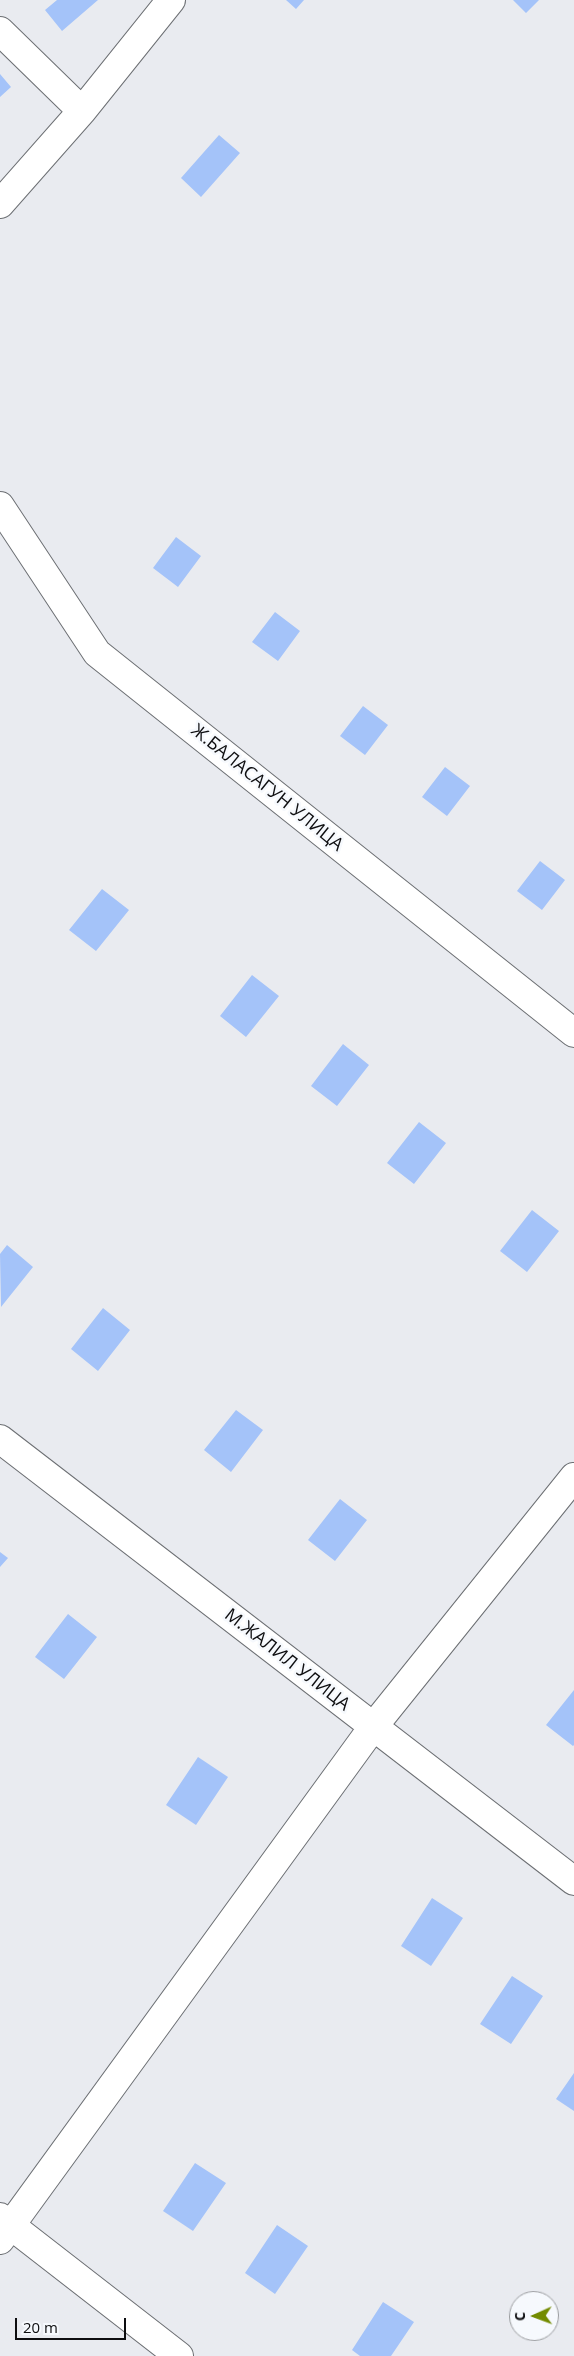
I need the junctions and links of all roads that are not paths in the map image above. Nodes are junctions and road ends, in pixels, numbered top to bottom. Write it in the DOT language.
graph roads {
  1 [pos="171,0"];
  2 [pos="0,31"];
  3 [pos="82,111"];
  4 [pos="0,204"];
  5 [pos="0,506"];
  6 [pos="574,1033"];
  7 [pos="0,1439"];
  8 [pos="574,1477"];
  9 [pos="372,1727"];
  10 [pos="574,1881"];
  11 [pos="4,2228"];
  12 [pos="179,2356"];
  1 -- 3 [label="street"];
  2 -- 3 [label="street"];
  3 -- 4 [label="street"];
  5 -- 6 [label="street, Ж.БАЛАСАГУН УЛИЦА"];
  7 -- 9 [label="street, М.ЖАЛИЛ УЛИЦА"];
  8 -- 9 [label="street"];
  9 -- 10 [label="street, М.ЖАЛИЛ УЛИЦА"];
  9 -- 11 [label="street"];
  11 -- 12 [label="street"];
}
